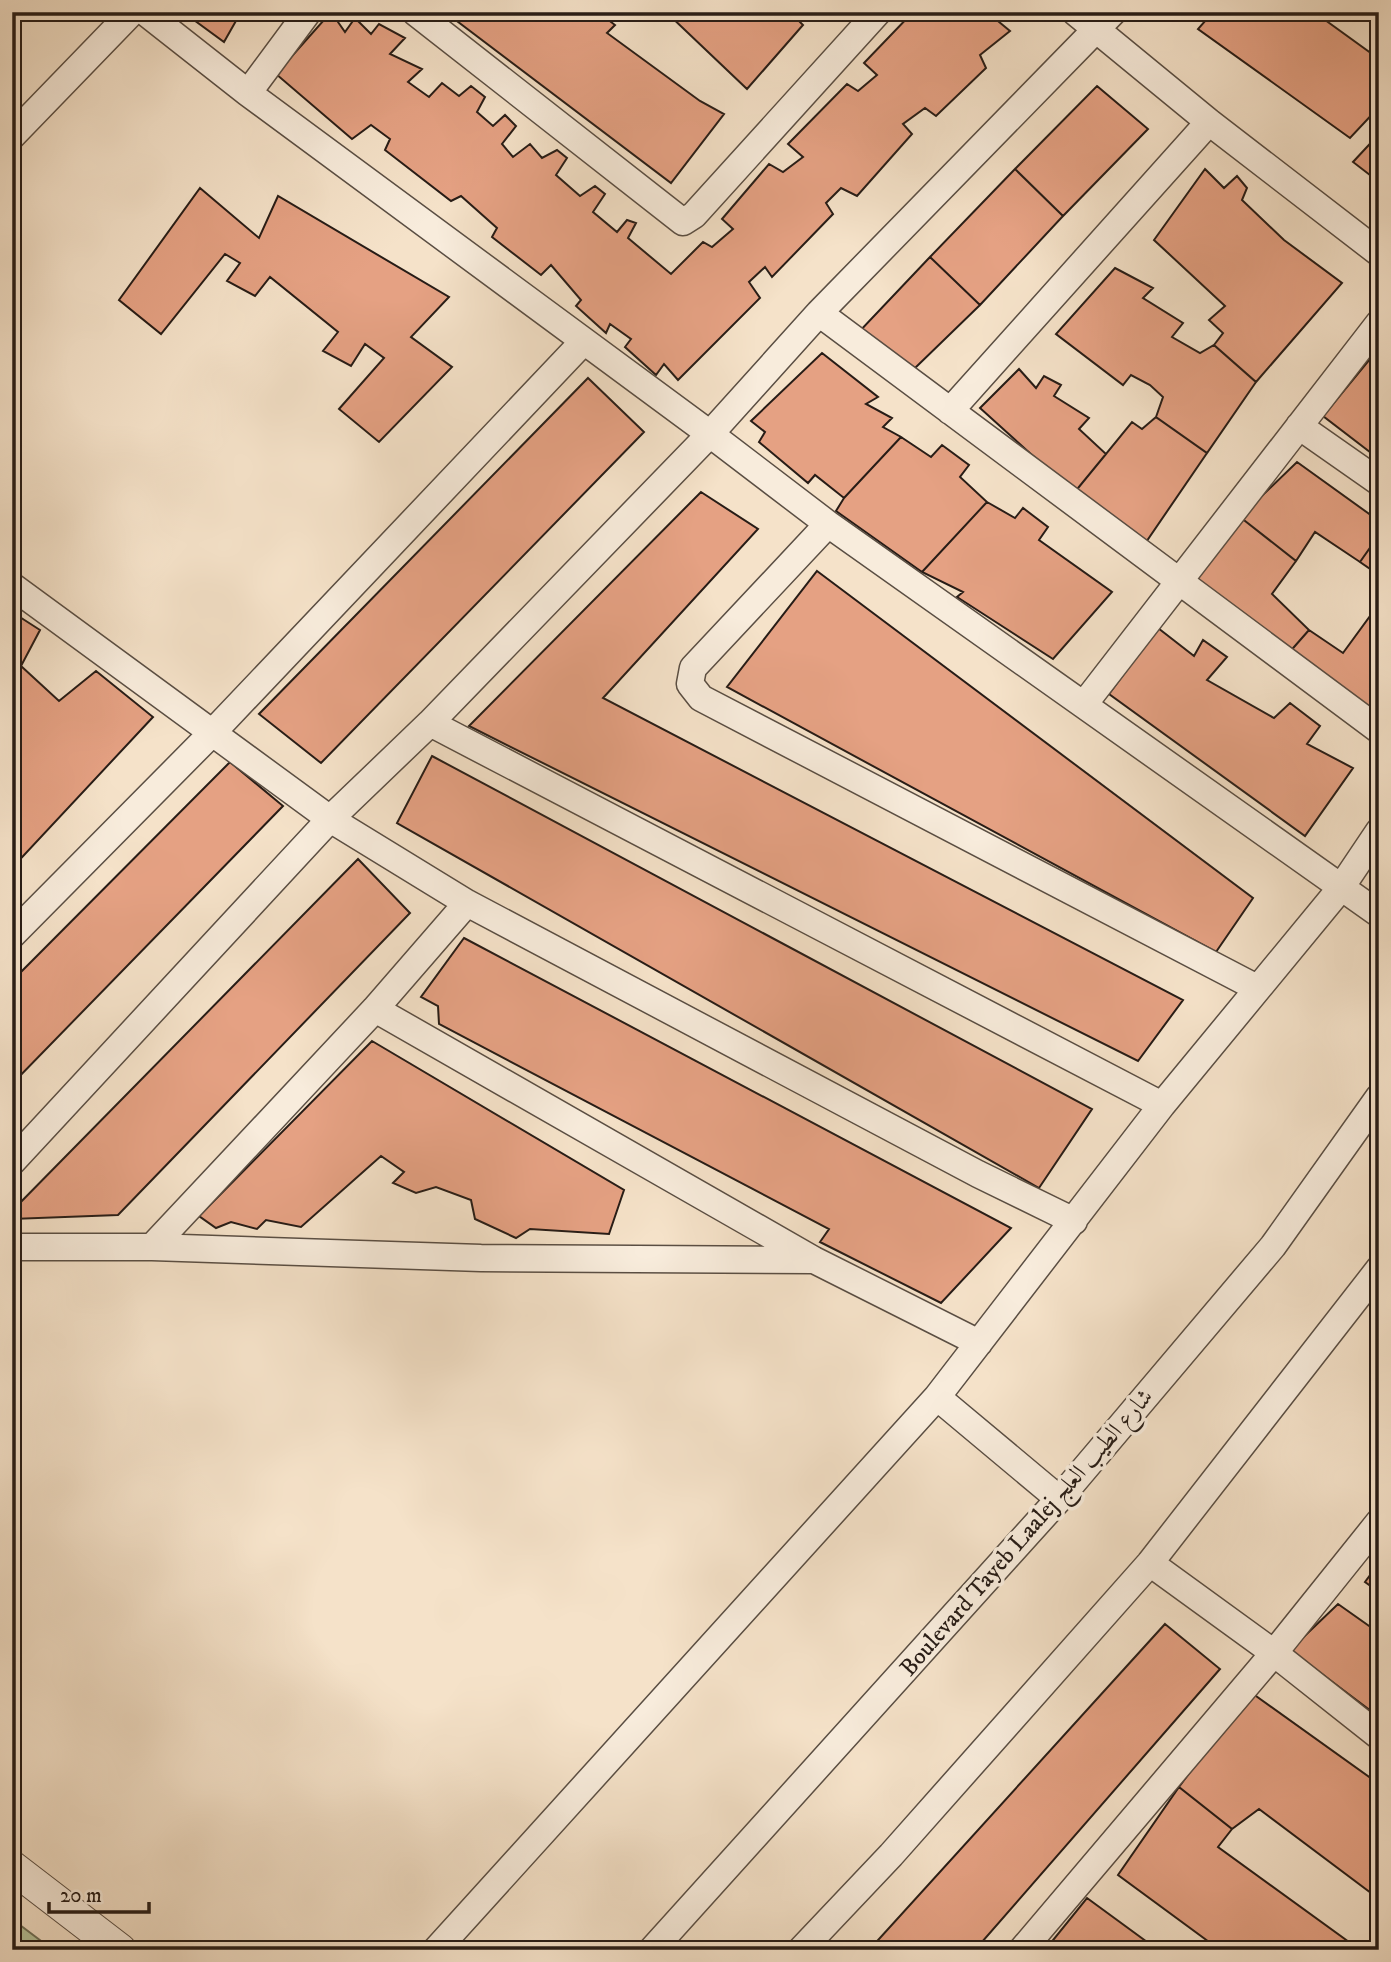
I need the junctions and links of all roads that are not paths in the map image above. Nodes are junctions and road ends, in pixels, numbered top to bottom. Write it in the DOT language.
graph roads {
  1 [pos="132,12"];
  2 [pos="145,12"];
  3 [pos="308,12"];
  4 [pos="415,12"];
  5 [pos="1075,12"];
  6 [pos="864,17"];
  7 [pos="1106,22"];
  8 [pos="248,93"];
  9 [pos="1209,122"];
  10 [pos="12,136"];
  11 [pos="1379,253"];
  12 [pos="819,313"];
  13 [pos="1379,323"];
  14 [pos="584,341"];
  15 [pos="950,411"];
  16 [pos="1299,426"];
  17 [pos="710,434"];
  18 [pos="1379,482"];
  19 [pos="828,524"];
  20 [pos="1179,581"];
  21 [pos="12,586"];
  22 [pos="1085,703"];
  23 [pos="430,723"];
  24 [pos="1379,730"];
  25 [pos="214,731"];
  26 [pos="330,819"];
  27 [pos="1379,831"];
  28 [pos="1340,889"];
  29 [pos="467,903"];
  30 [pos="1379,914"];
  31 [pos="12,935"];
  32 [pos="1257,988"];
  33 [pos="375,1009"];
  34 [pos="1379,1097"];
  35 [pos="1161,1105"];
  36 [pos="12,1162"];
  37 [pos="1074,1221"];
  38 [pos="12,1247"];
  39 [pos="152,1247"];
  40 [pos="814,1261"];
  41 [pos="1379,1269"];
  42 [pos="979,1343"];
  43 [pos="937,1396"];
  44 [pos="1059,1500"];
  45 [pos="1379,1521"];
  46 [pos="1150,1563"];
  47 [pos="1274,1653"];
  48 [pos="1379,1736"];
  49 [pos="12,1867"];
  50 [pos="120,1950"];
  51 [pos="436,1950"];
  52 [pos="652,1950"];
  53 [pos="802,1950"];
  54 [pos="1022,1950"];
  1 -- 10 [label="street"];
  2 -- 8 [label="street"];
  3 -- 8 [label="street"];
  4 -- 6 [label="street"];
  5 -- 7 [label="street"];
  7 -- 9 [label="street"];
  7 -- 12 [label="street"];
  8 -- 14 [label="street"];
  9 -- 11 [label="street"];
  9 -- 15 [label="street"];
  12 -- 15 [label="street"];
  12 -- 17 [label="street"];
  13 -- 16 [label="street"];
  14 -- 17 [label="street"];
  14 -- 25 [label="street"];
  15 -- 20 [label="street"];
  16 -- 18 [label="street"];
  16 -- 20 [label="street"];
  17 -- 19 [label="street"];
  17 -- 23 [label="street"];
  19 -- 22 [label="street"];
  19 -- 32 [label="street"];
  20 -- 22 [label="street"];
  20 -- 24 [label="street"];
  21 -- 25 [label="street"];
  22 -- 28 [label="street"];
  23 -- 26 [label="street"];
  23 -- 35 [label="street"];
  25 -- 26 [label="street"];
  25 -- 31 [label="street"];
  26 -- 29 [label="street"];
  26 -- 36 [label="street"];
  27 -- 28 [label="street"];
  28 -- 30 [label="street"];
  28 -- 32 [label="street"];
  29 -- 33 [label="street"];
  29 -- 37 [label="street"];
  32 -- 35 [label="street"];
  33 -- 39 [label="street"];
  33 -- 40 [label="street"];
  34 -- 44 [label="street, Boulevard Tayeb Laalej شارع الطيب العلج"];
  35 -- 37 [label="street"];
  37 -- 42 [label="street"];
  38 -- 39 [label="street"];
  39 -- 40 [label="street"];
  40 -- 42 [label="street"];
  41 -- 46 [label="street"];
  42 -- 43 [label="street"];
  43 -- 44 [label="street"];
  43 -- 51 [label="street"];
  44 -- 52 [label="street, Boulevard Tayeb Laalej شارع الطيب العلج"];
  45 -- 47 [label="street"];
  46 -- 47 [label="street"];
  46 -- 53 [label="street"];
  47 -- 48 [label="street"];
  47 -- 54 [label="street"];
  49 -- 50 [label="street"];
}
